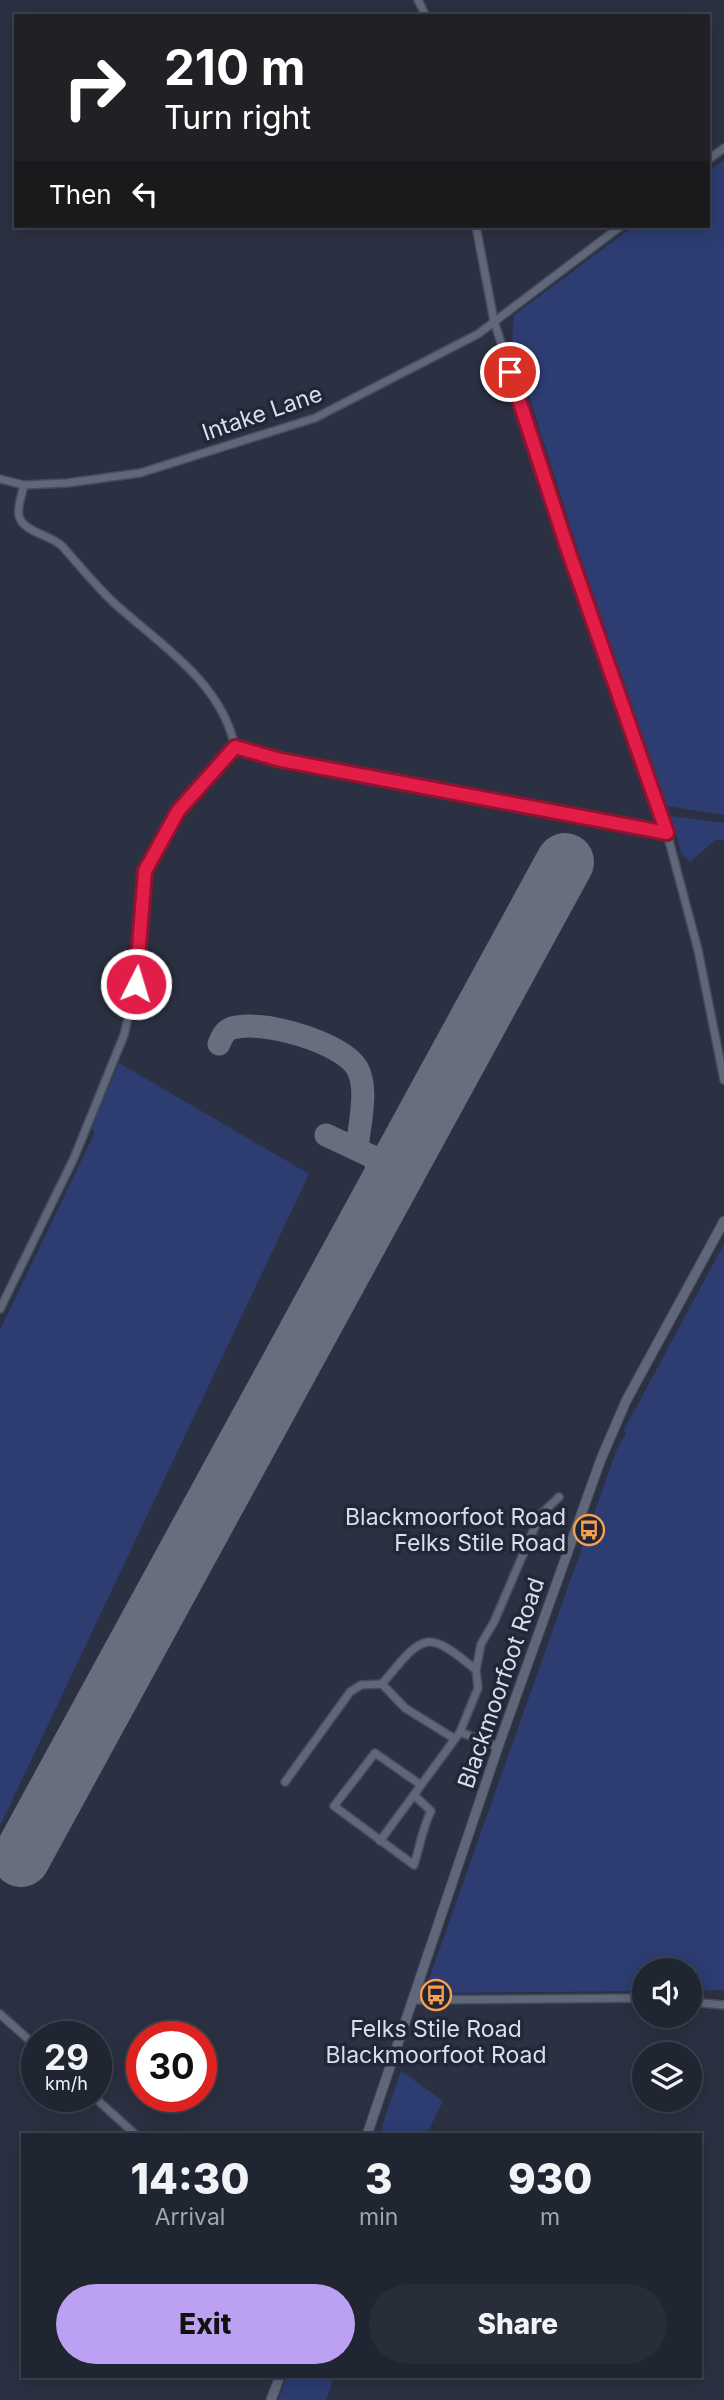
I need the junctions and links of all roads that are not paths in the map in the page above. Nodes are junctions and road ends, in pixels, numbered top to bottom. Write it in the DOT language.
graph roads {
  1 [pos="476,228"];
  2 [pos="618,228"];
  3 [pos="494,321"];
  4 [pos="0,479"];
  5 [pos="24,485"];
  6 [pos="235,747"];
  7 [pos="667,833"];
  8 [pos="724,1080"];
  9 [pos="724,1221"];
  10 [pos="0,1309"];
  11 [pos="559,1497"];
  12 [pos="476,1670"];
  13 [pos="382,1684"];
  14 [pos="460,1732"];
  15 [pos="455,1740"];
  16 [pos="498,1747"];
  17 [pos="285,1782"];
  18 [pos="421,1785"];
  19 [pos="414,1795"];
  20 [pos="380,1841"];
  21 [pos="632,1998"];
  22 [pos="414,2000"];
  23 [pos="702,2003"];
  24 [pos="724,2005"];
  25 [pos="0,2014"];
  26 [pos="21,2032"];
  27 [pos="111,2112"];
  28 [pos="134,2133"];
  29 [pos="368,2133"];
  30 [pos="279,2378"];
  31 [pos="271,2400"];
  1 -- 3 [label="street"];
  2 -- 3 [label="street, Intake Lane"];
  3 -- 5 [label="street, Intake Lane"];
  3 -- 7 [label="street"];
  4 -- 5 [label="street, Intake Lane"];
  5 -- 6 [label="street"];
  6 -- 7 [label="street"];
  6 -- 10 [label="street"];
  7 -- 8 [label="street"];
  9 -- 16 [label="street, Blackmoorfoot Road"];
  11 -- 12 [label="street"];
  12 -- 13 [label="street"];
  12 -- 14 [label="street"];
  13 -- 15 [label="street"];
  13 -- 17 [label="street"];
  14 -- 15 [label="street"];
  14 -- 16 [label="street"];
  15 -- 18 [label="street"];
  16 -- 22 [label="street, Blackmoorfoot Road"];
  18 -- 19 [label="street"];
  18 -- 20 [label="street"];
  19 -- 20 [label="street"];
  19 -- 20 [label="street"];
  21 -- 22 [label="street"];
  22 -- 29 [label="street, Blackmoorfoot Road"];
  23 -- 24 [label="street"];
  25 -- 26 [label="street"];
  27 -- 28 [label="street"];
  30 -- 31 [label="street"];
}
